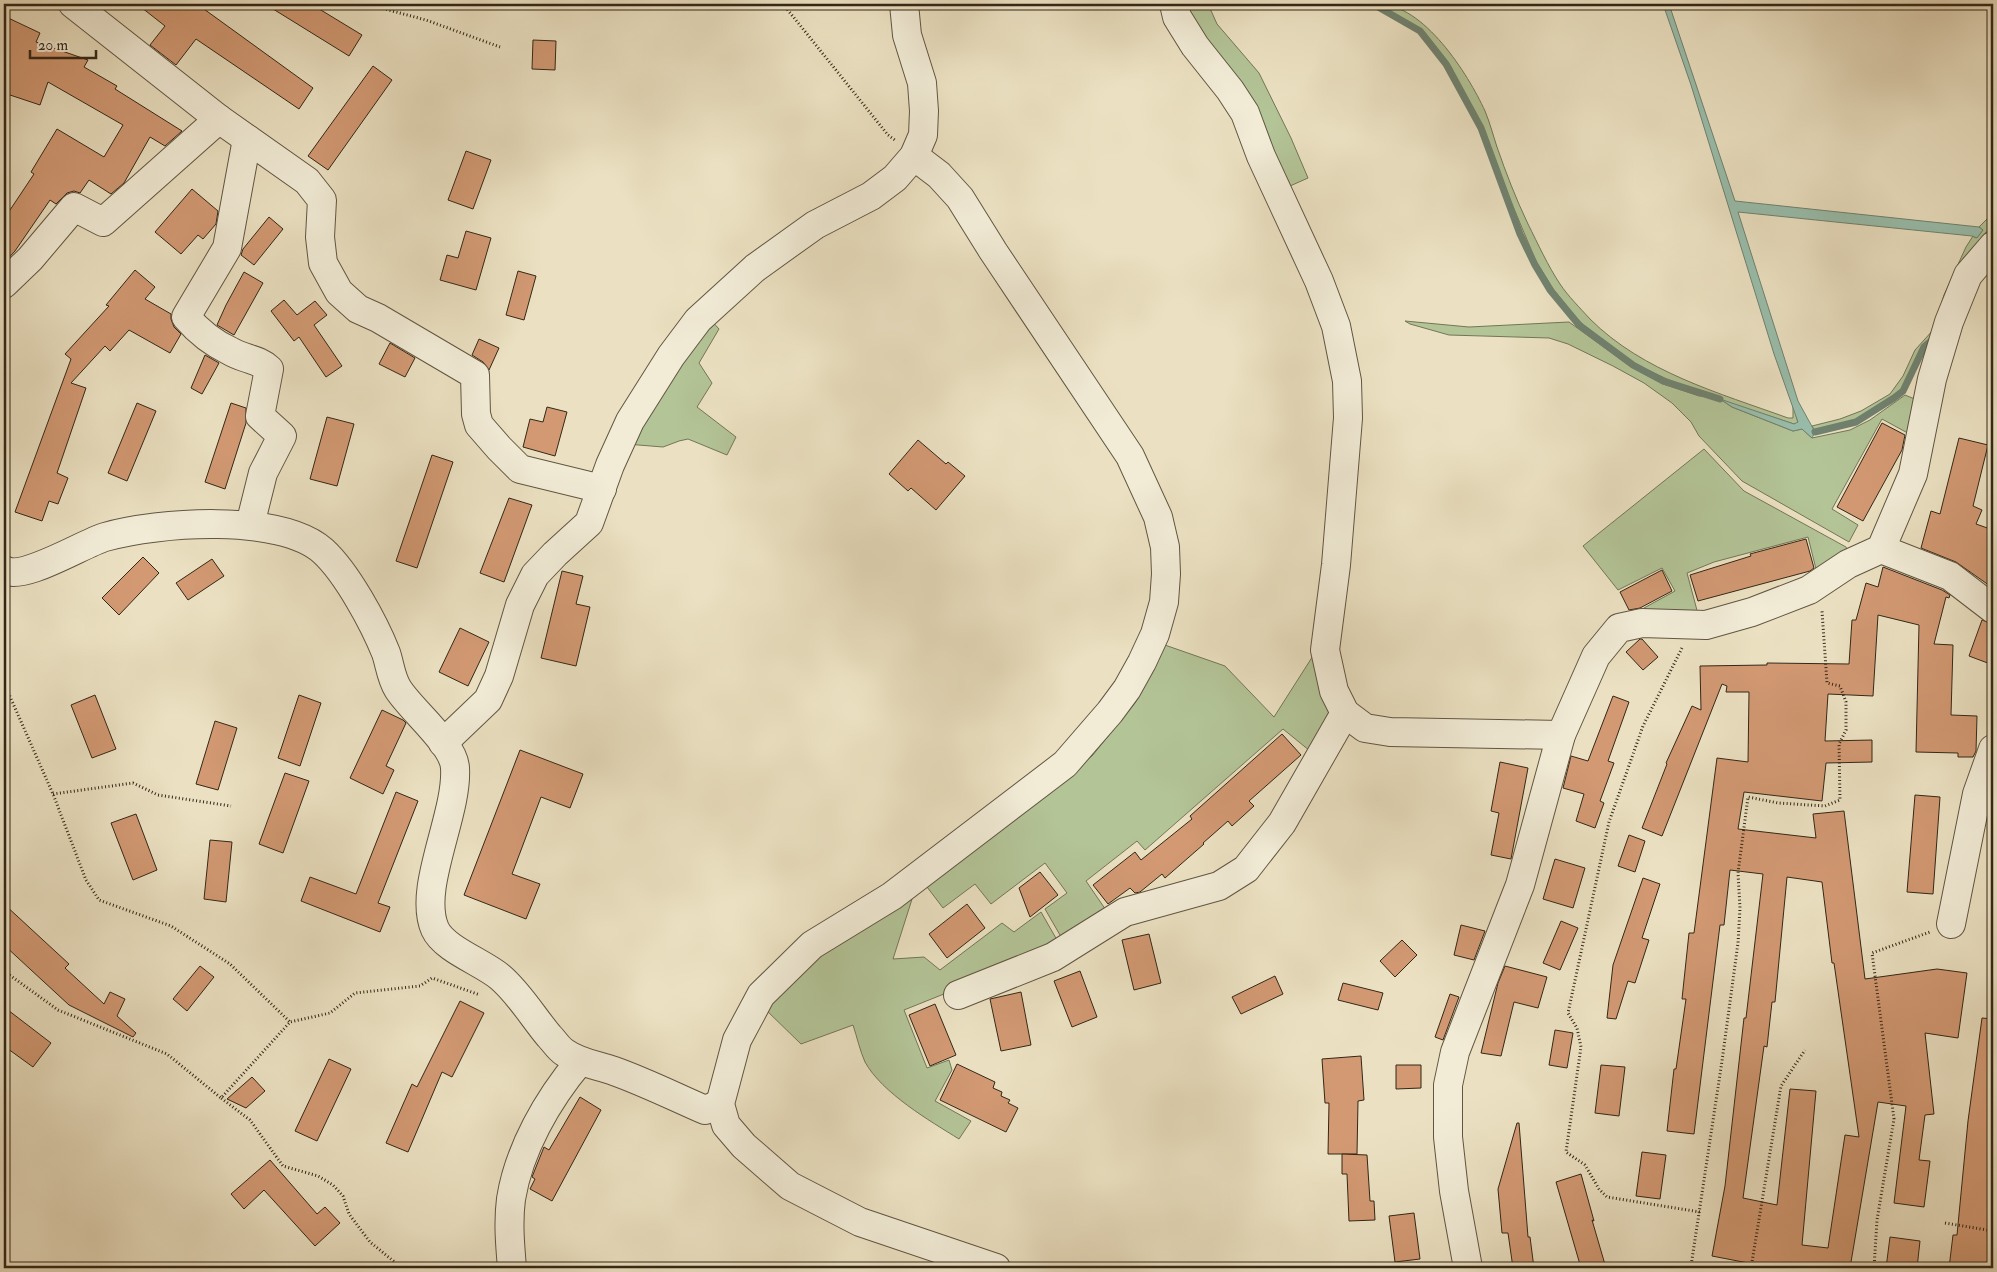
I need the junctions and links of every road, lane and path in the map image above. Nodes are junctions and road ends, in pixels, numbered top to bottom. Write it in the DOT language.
graph roads {
  1 [pos="73,4"];
  2 [pos="366,4"];
  3 [pos="783,4"];
  4 [pos="904,4"];
  5 [pos="1174,4"];
  6 [pos="500,48"];
  7 [pos="219,119"];
  8 [pos="247,139"];
  9 [pos="914,156"];
  10 [pos="1993,246"];
  11 [pos="4,284"];
  12 [pos="602,489"];
  13 [pos="250,525"];
  14 [pos="1881,550"];
  15 [pos="4,570"];
  16 [pos="1820,582"];
  17 [pos="1993,609"];
  18 [pos="1706,625"];
  19 [pos="4,682"];
  20 [pos="1345,713"];
  21 [pos="1561,735"];
  22 [pos="442,743"];
  23 [pos="1993,749"];
  24 [pos="53,794"];
  25 [pos="230,806"];
  26 [pos="1951,924"];
  27 [pos="4,971"];
  28 [pos="502,978"];
  29 [pos="958,995"];
  30 [pos="290,1022"];
  31 [pos="1805,1050"];
  32 [pos="580,1062"];
  33 [pos="221,1098"];
  34 [pos="720,1104"];
  35 [pos="1700,1212"];
  36 [pos="1945,1223"];
  37 [pos="1993,1231"];
  38 [pos="402,1268"];
  39 [pos="512,1268"];
  40 [pos="996,1268"];
  41 [pos="1468,1268"];
  42 [pos="1721,1268"];
  43 [pos="1751,1268"];
  44 [pos="1874,1268"];
  1 -- 7 [label="street"];
  2 -- 6 [label="path"];
  3 -- 9 [label="path"];
  4 -- 9 [label="street"];
  5 -- 20 [label="street"];
  7 -- 8 [label="street"];
  7 -- 11 [label="street"];
  8 -- 12 [label="street"];
  8 -- 13 [label="street"];
  9 -- 12 [label="street"];
  9 -- 34 [label="street"];
  10 -- 14 [label="street"];
  12 -- 22 [label="street"];
  13 -- 15 [label="street"];
  13 -- 22 [label="street"];
  14 -- 16 [label="street"];
  14 -- 17 [label="street"];
  16 -- 18 [label="street"];
  16 -- 35 [label="path"];
  18 -- 21 [label="street"];
  18 -- 35 [label="path"];
  19 -- 24 [label="path"];
  20 -- 21 [label="street"];
  20 -- 29 [label="street"];
  21 -- 41 [label="street"];
  22 -- 28 [label="street"];
  23 -- 26 [label="street"];
  24 -- 25 [label="path"];
  24 -- 30 [label="path"];
  26 -- 44 [label="path"];
  27 -- 33 [label="path"];
  28 -- 30 [label="path"];
  28 -- 32 [label="street"];
  30 -- 33 [label="path"];
  31 -- 43 [label="path"];
  32 -- 34 [label="street"];
  32 -- 39 [label="street"];
  33 -- 38 [label="path"];
  34 -- 40 [label="street"];
  35 -- 42 [label="path"];
  36 -- 37 [label="path"];
}
